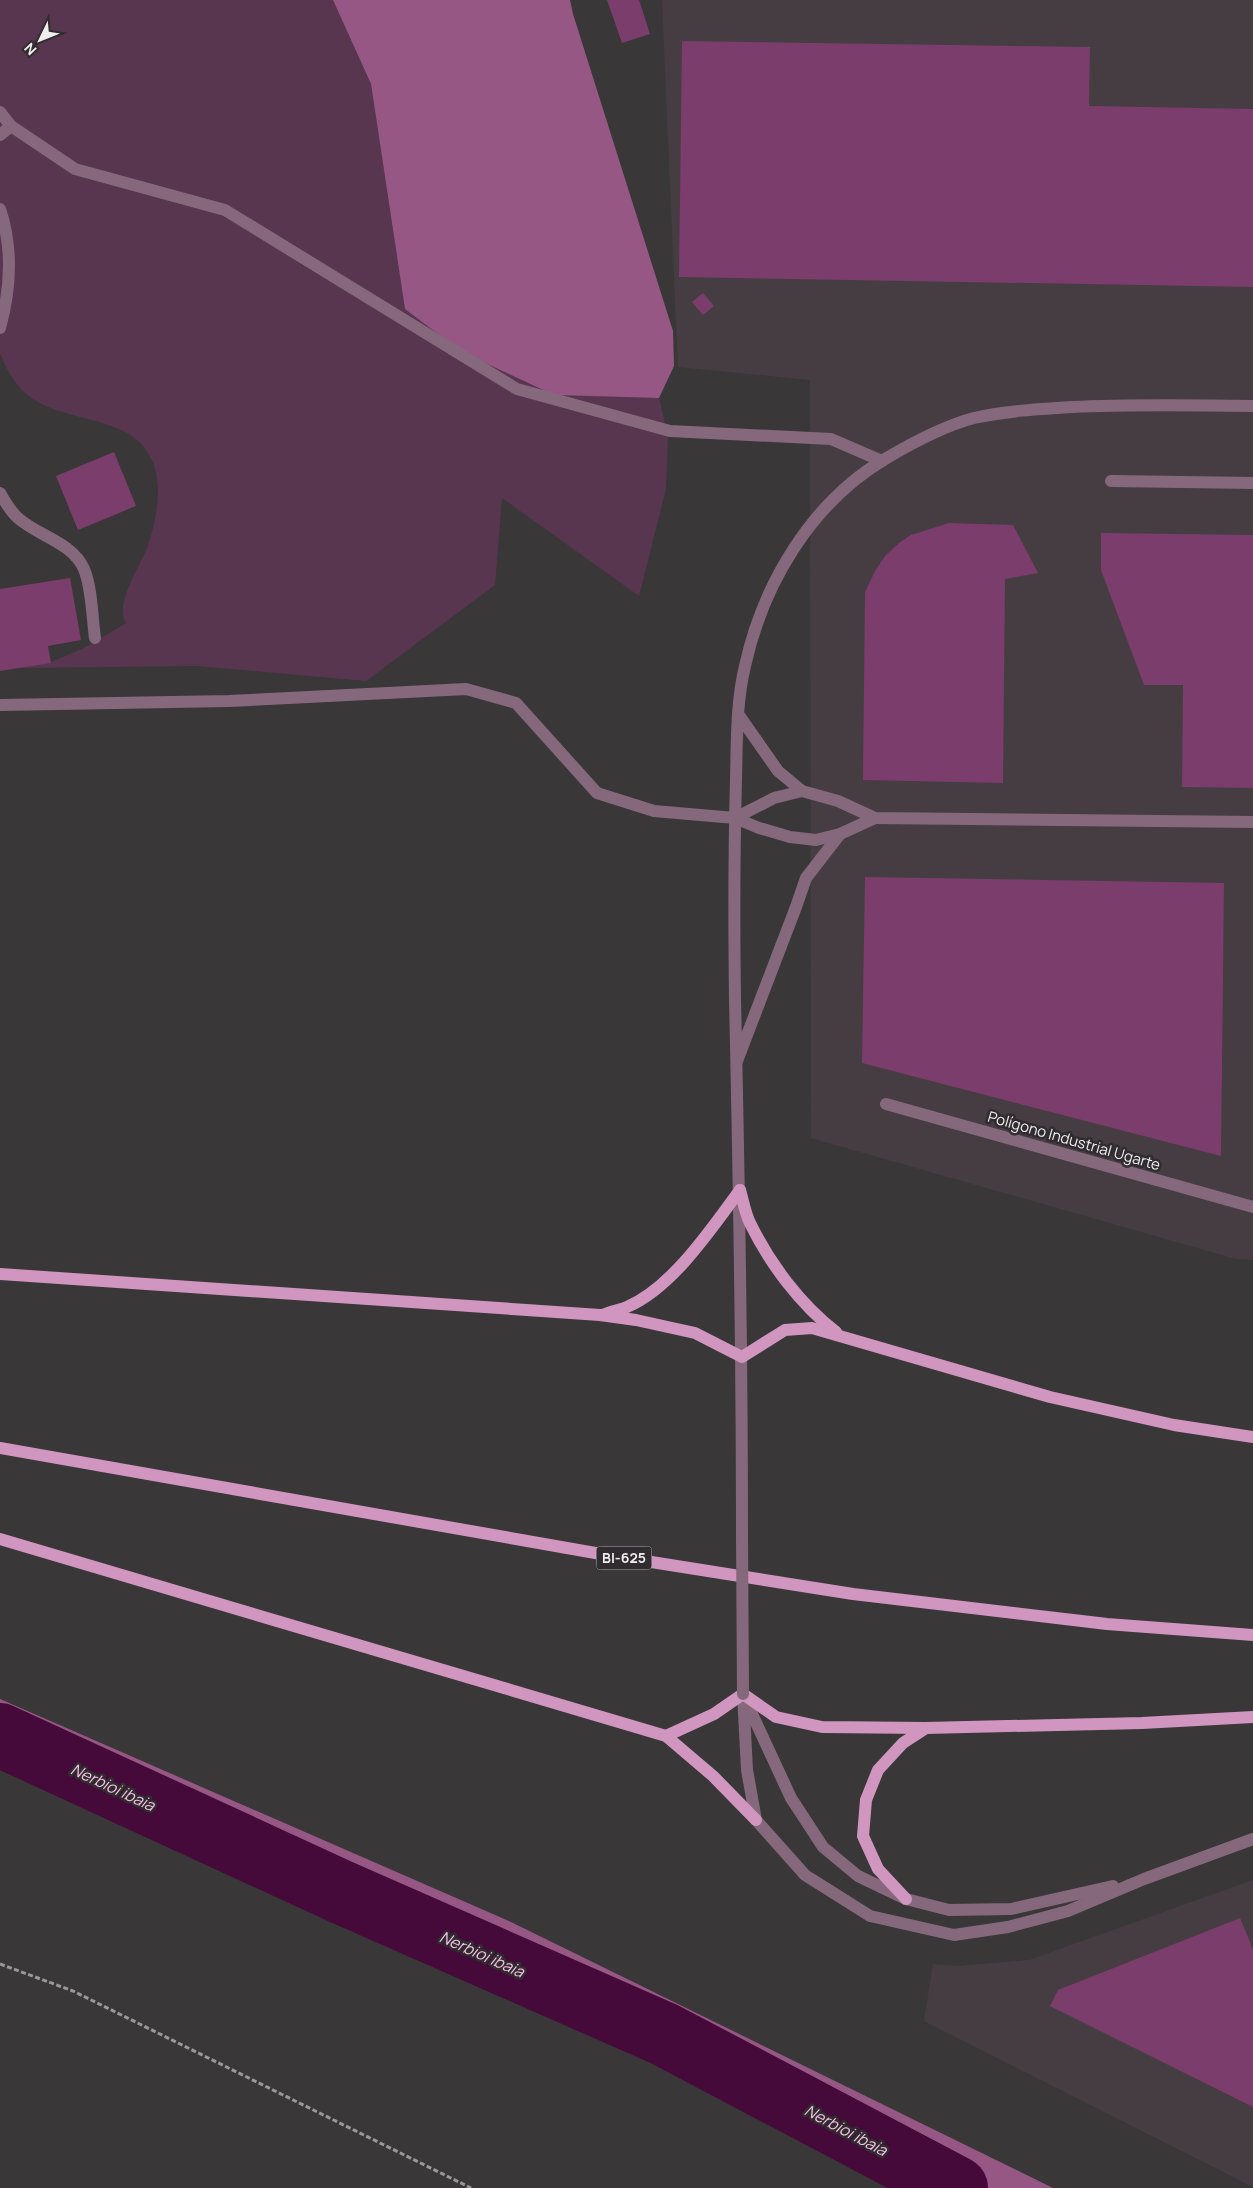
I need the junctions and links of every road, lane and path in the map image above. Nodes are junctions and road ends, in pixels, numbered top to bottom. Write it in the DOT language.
graph roads {
  1 [pos="0,112"];
  2 [pos="11,126"];
  3 [pos="0,135"];
  4 [pos="0,209"];
  5 [pos="0,328"];
  6 [pos="1253,406"];
  7 [pos="882,461"];
  8 [pos="1111,481"];
  9 [pos="1253,483"];
  10 [pos="0,493"];
  11 [pos="96,638"];
  12 [pos="0,705"];
  13 [pos="738,714"];
  14 [pos="802,791"];
  15 [pos="735,818"];
  16 [pos="875,818"];
  17 [pos="1253,822"];
  18 [pos="840,834"];
  19 [pos="737,1060"];
  20 [pos="886,1104"];
  21 [pos="740,1190"];
  22 [pos="1253,1207"];
  23 [pos="0,1274"];
  24 [pos="600,1315"];
  25 [pos="842,1336"];
  26 [pos="742,1357"];
  27 [pos="1253,1436"];
  28 [pos="0,1448"];
  29 [pos="0,1539"];
  30 [pos="1253,1634"];
  31 [pos="743,1694"];
  32 [pos="1253,1717"];
  33 [pos="926,1728"];
  34 [pos="666,1736"];
  35 [pos="756,1820"];
  36 [pos="1253,1839"];
  37 [pos="1144,1878"];
  38 [pos="906,1899"];
  39 [pos="0,1964"];
  40 [pos="471,2188"];
  1 -- 2 [label="street"];
  2 -- 3 [label="street"];
  2 -- 7 [label="street"];
  4 -- 5 [label="street"];
  6 -- 7 [label="street"];
  7 -- 13 [label="street"];
  8 -- 9 [label="street"];
  10 -- 11 [label="street"];
  12 -- 15 [label="street"];
  13 -- 14 [label="street"];
  13 -- 15 [label="street"];
  14 -- 15 [label="street"];
  14 -- 16 [label="street"];
  15 -- 18 [label="street"];
  15 -- 19 [label="street"];
  16 -- 17 [label="street"];
  16 -- 18 [label="street"];
  18 -- 19 [label="street"];
  19 -- 21 [label="street"];
  20 -- 22 [label="street, Polígono Industrial Ugarte"];
  21 -- 24 [label="main road"];
  21 -- 25 [label="main road"];
  21 -- 26 [label="street"];
  23 -- 24 [label="main road"];
  24 -- 26 [label="main road"];
  25 -- 26 [label="main road"];
  25 -- 27 [label="main road"];
  26 -- 31 [label="street, bridge"];
  28 -- 30 [label="main road, BI-625"];
  29 -- 34 [label="main road"];
  31 -- 33 [label="main road"];
  31 -- 34 [label="main road"];
  31 -- 35 [label="street"];
  31 -- 38 [label="street"];
  32 -- 33 [label="main road"];
  33 -- 38 [label="main road"];
  34 -- 35 [label="main road"];
  35 -- 37 [label="street"];
  36 -- 37 [label="street"];
  37 -- 38 [label="street"];
  39 -- 40 [label="path"];
}
